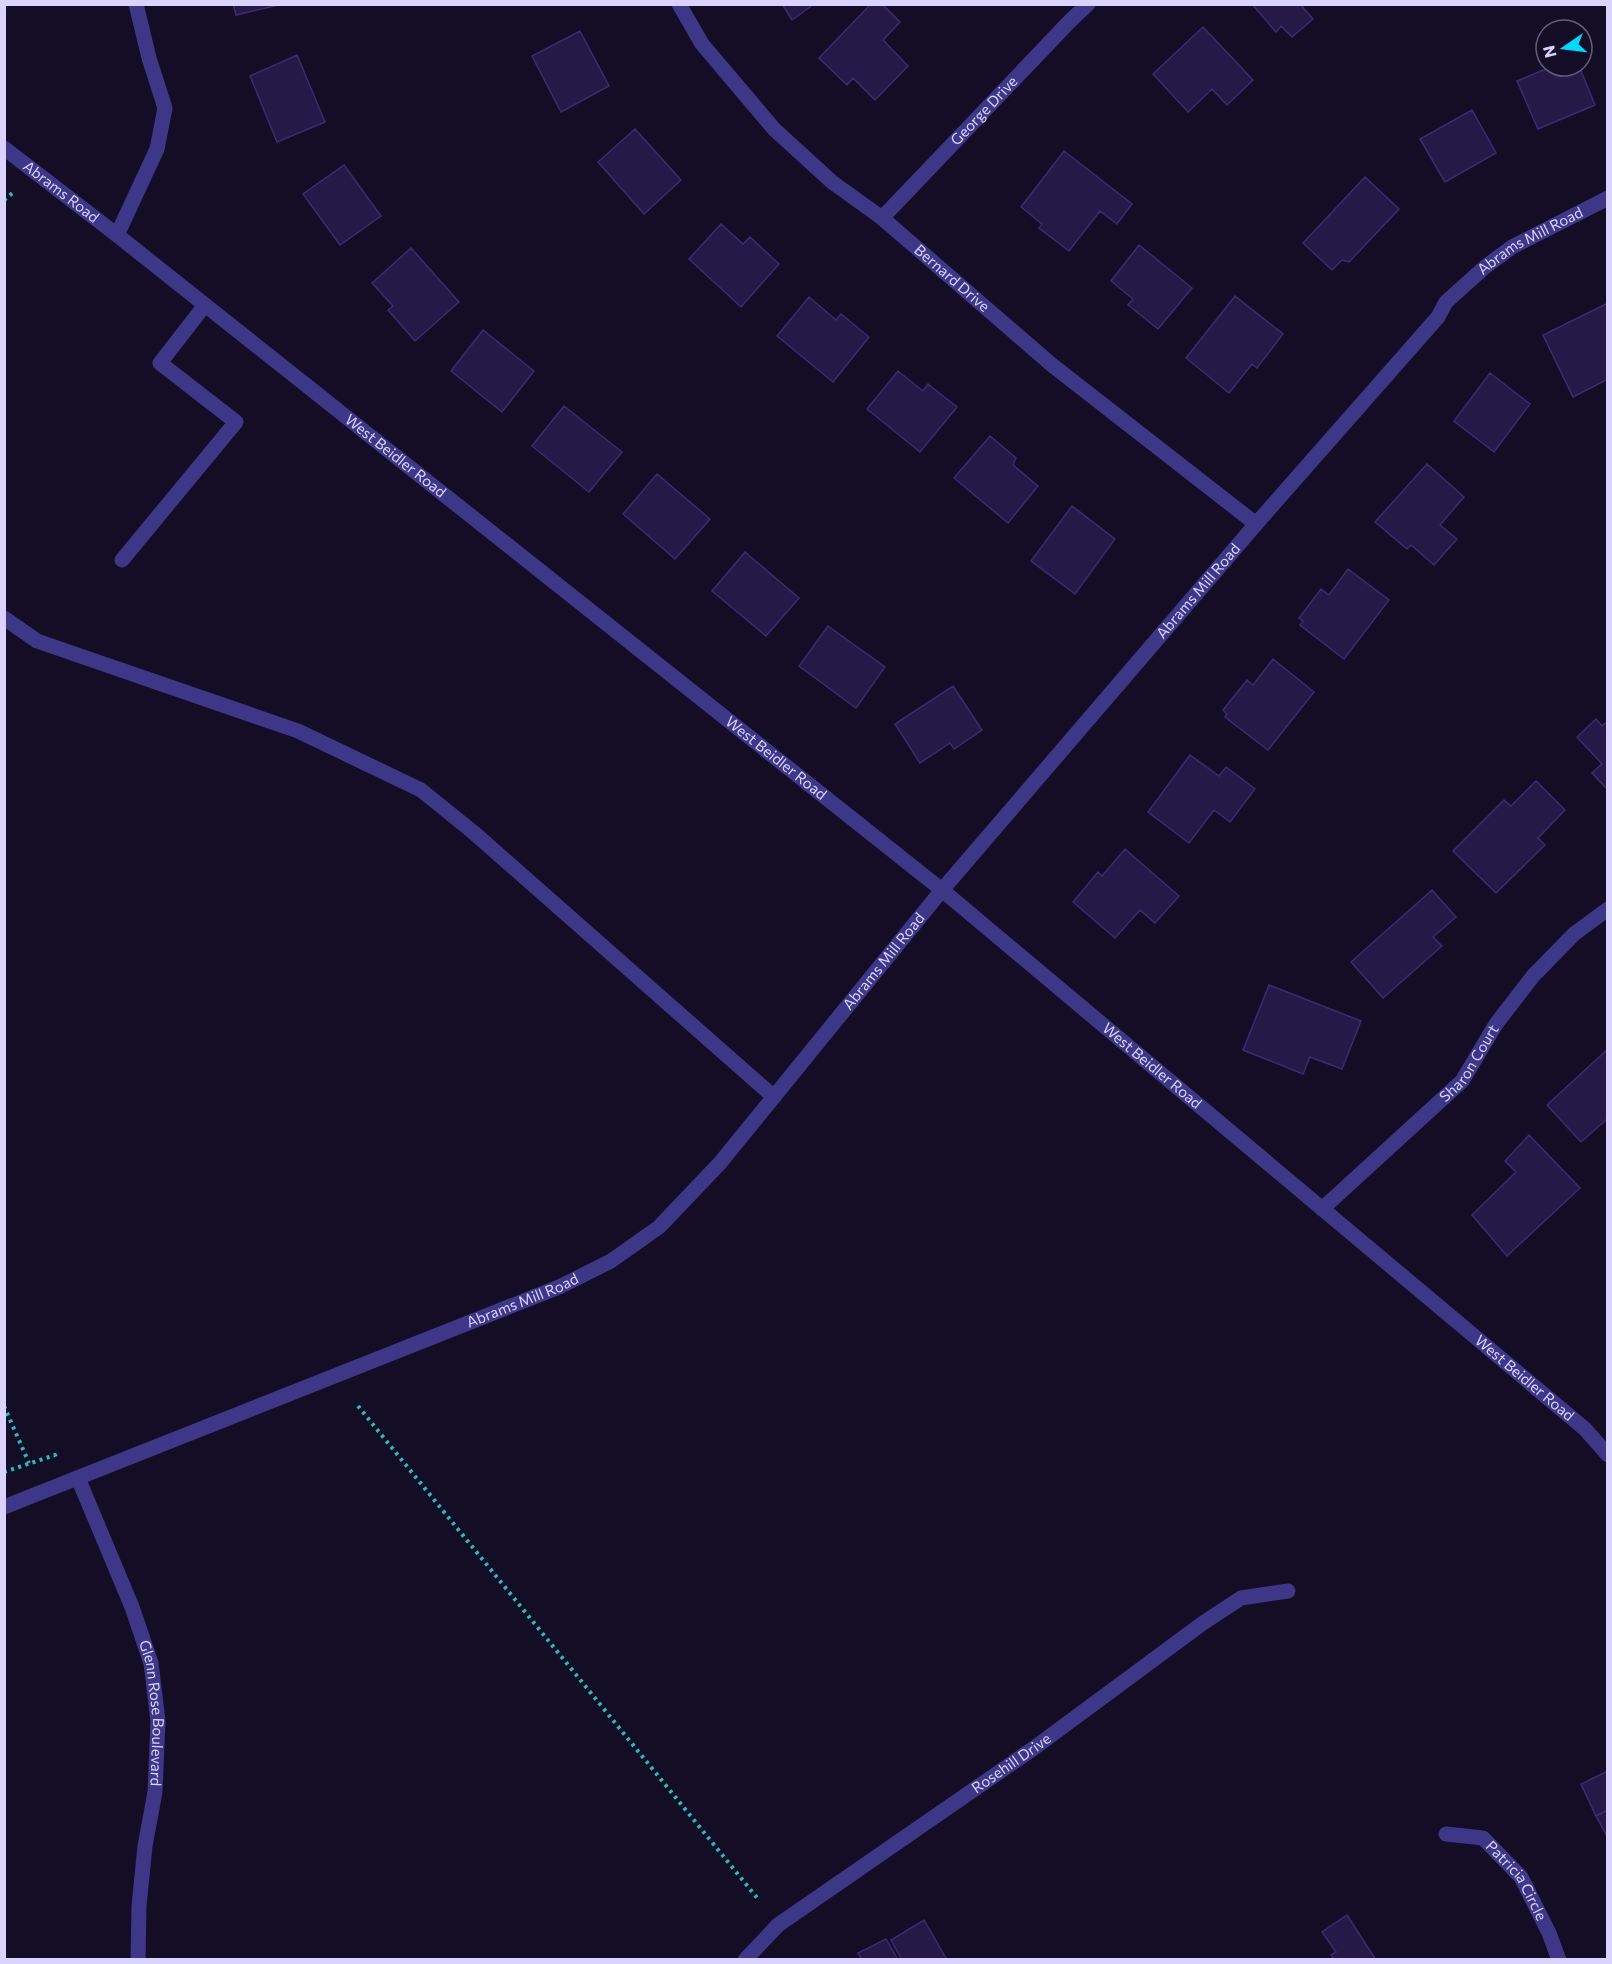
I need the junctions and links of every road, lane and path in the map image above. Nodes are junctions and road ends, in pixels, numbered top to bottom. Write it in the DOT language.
graph roads {
  1 [pos="136,4"];
  2 [pos="679,4"];
  3 [pos="1088,4"];
  4 [pos="4,148"];
  5 [pos="1608,198"];
  6 [pos="882,218"];
  7 [pos="117,235"];
  8 [pos="205,305"];
  9 [pos="1256,524"];
  10 [pos="122,560"];
  11 [pos="4,618"];
  12 [pos="942,890"];
  13 [pos="1608,909"];
  14 [pos="774,1097"];
  15 [pos="1322,1209"];
  16 [pos="4,1406"];
  17 [pos="358,1406"];
  18 [pos="1608,1455"];
  19 [pos="4,1472"];
  20 [pos="78,1478"];
  21 [pos="4,1507"];
  22 [pos="1288,1592"];
  23 [pos="1446,1834"];
  24 [pos="758,1899"];
  25 [pos="138,1959"];
  26 [pos="745,1959"];
  27 [pos="1559,1959"];
  1 -- 7 [label="street"];
  2 -- 6 [label="street, Bernard Drive"];
  3 -- 6 [label="street, George Drive"];
  4 -- 7 [label="street, Abrams Road"];
  5 -- 9 [label="street, Abrams Mill Road"];
  6 -- 9 [label="street, Bernard Drive"];
  7 -- 8 [label="street, West Beidler Road"];
  8 -- 10 [label="street"];
  8 -- 12 [label="street, West Beidler Road"];
  9 -- 12 [label="street, Abrams Mill Road"];
  11 -- 14 [label="street"];
  12 -- 14 [label="street, Abrams Mill Road"];
  12 -- 15 [label="street, West Beidler Road"];
  13 -- 15 [label="street, Sharon Court"];
  14 -- 20 [label="street, Abrams Mill Road"];
  15 -- 18 [label="street, West Beidler Road"];
  16 -- 19 [label="path"];
  17 -- 24 [label="path"];
  20 -- 21 [label="street, Abrams Mill Road"];
  20 -- 25 [label="street, Glenn Rose Boulevard"];
  22 -- 26 [label="street, Rosehill Drive"];
  23 -- 27 [label="street, Patricia Circle"];
}
